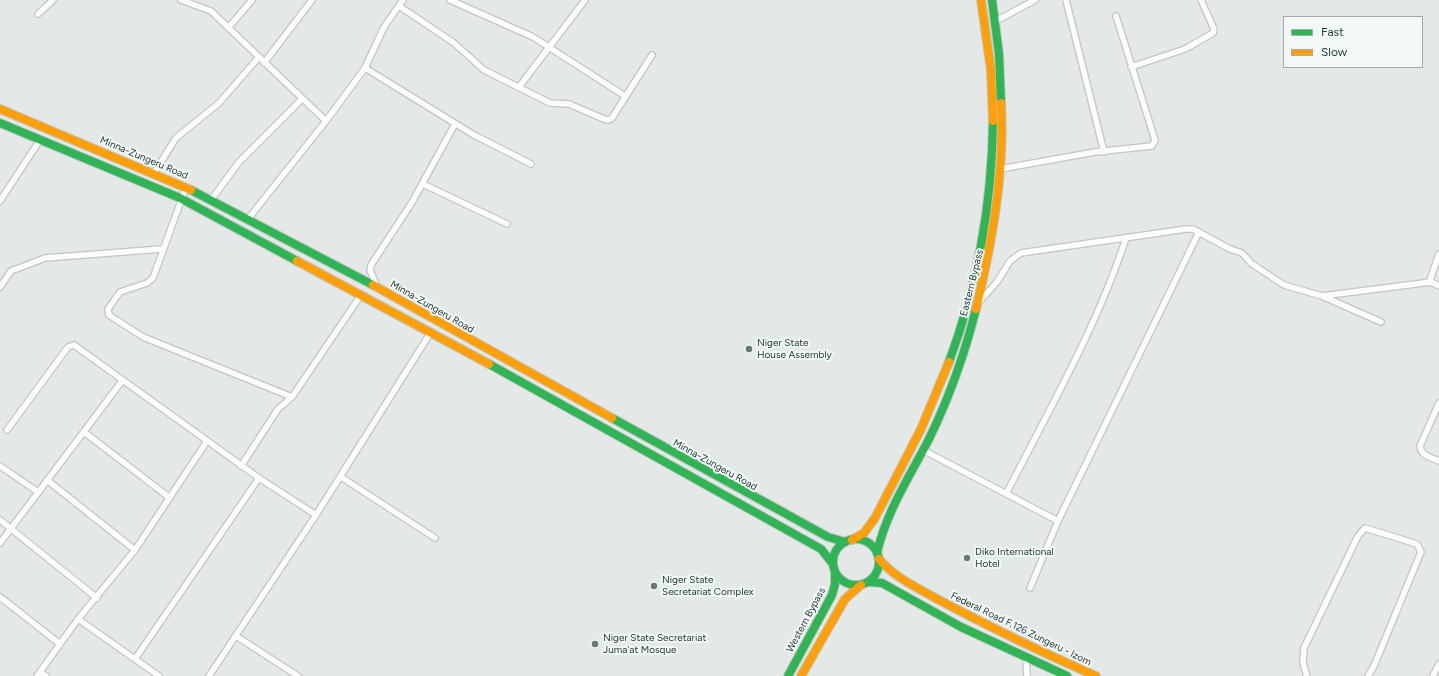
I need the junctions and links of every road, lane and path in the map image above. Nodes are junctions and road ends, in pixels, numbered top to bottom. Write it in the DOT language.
graph roads {
  1 [pos="53,0"];
  2 [pos="181,0"];
  3 [pos="252,0"];
  4 [pos="312,0"];
  5 [pos="403,0"];
  6 [pos="450,0"];
  7 [pos="585,0"];
  8 [pos="981,0"];
  9 [pos="992,0"];
  10 [pos="1035,0"];
  11 [pos="1066,0"];
  12 [pos="1201,0"];
  13 [pos="399,6"];
  14 [pos="38,14"];
  15 [pos="1116,16"];
  16 [pos="996,21"];
  17 [pos="229,27"];
  18 [pos="549,47"];
  19 [pos="652,55"];
  20 [pos="259,57"];
  21 [pos="264,63"];
  22 [pos="1131,67"];
  23 [pos="365,68"];
  24 [pos="519,87"];
  25 [pos="625,96"];
  26 [pos="302,99"];
  27 [pos="0,109"];
  28 [pos="326,121"];
  29 [pos="0,123"];
  30 [pos="456,124"];
  31 [pos="40,140"];
  32 [pos="1104,152"];
  33 [pos="531,164"];
  34 [pos="1000,169"];
  35 [pos="154,173"];
  36 [pos="423,184"];
  37 [pos="186,187"];
  38 [pos="180,198"];
  39 [pos="211,200"];
  40 [pos="0,201"];
  41 [pos="248,219"];
  42 [pos="506,224"];
  43 [pos="1198,232"];
  44 [pos="1126,238"];
  45 [pos="162,249"];
  46 [pos="1439,254"];
  47 [pos="1431,282"];
  48 [pos="1439,286"];
  49 [pos="0,287"];
  50 [pos="377,287"];
  51 [pos="361,295"];
  52 [pos="1322,296"];
  53 [pos="978,304"];
  54 [pos="1381,322"];
  55 [pos="431,332"];
  56 [pos="540,379"];
  57 [pos="122,380"];
  58 [pos="534,390"];
  59 [pos="292,398"];
  60 [pos="1439,403"];
  61 [pos="7,430"];
  62 [pos="84,432"];
  63 [pos="207,441"];
  64 [pos="923,450"];
  65 [pos="1439,461"];
  66 [pos="0,466"];
  67 [pos="241,466"];
  68 [pos="341,477"];
  69 [pos="259,478"];
  70 [pos="47,480"];
  71 [pos="38,492"];
  72 [pos="1006,494"];
  73 [pos="170,498"];
  74 [pos="316,515"];
  75 [pos="0,520"];
  76 [pos="1058,521"];
  77 [pos="11,528"];
  78 [pos="435,538"];
  79 [pos="848,541"];
  80 [pos="0,543"];
  81 [pos="135,550"];
  82 [pos="878,556"];
  83 [pos="834,568"];
  84 [pos="865,584"];
  85 [pos="1030,588"];
  86 [pos="0,597"];
  87 [pos="96,598"];
  88 [pos="78,619"];
  89 [pos="236,636"];
  90 [pos="60,644"];
  91 [pos="1026,657"];
  92 [pos="135,659"];
  93 [pos="1439,664"];
  94 [pos="39,674"];
  95 [pos="46,676"];
  96 [pos="159,676"];
  97 [pos="209,676"];
  98 [pos="298,676"];
  99 [pos="788,676"];
  100 [pos="801,676"];
  101 [pos="1027,676"];
  102 [pos="1067,676"];
  103 [pos="1096,676"];
  104 [pos="1307,676"];
  105 [pos="1368,676"];
  106 [pos="1433,676"];
  1 -- 14 [label="street"];
  2 -- 17 [label="street"];
  3 -- 17 [label="street"];
  4 -- 21 [label="street"];
  5 -- 13 [label="street"];
  6 -- 18 [label="street"];
  7 -- 18 [label="street"];
  8 -- 79 [label="main road, Eastern Bypass"];
  9 -- 16 [label="main road, Eastern Bypass"];
  10 -- 16 [label="street"];
  11 -- 32 [label="street"];
  12 -- 22 [label="street"];
  13 -- 23 [label="street"];
  13 -- 24 [label="street"];
  15 -- 22 [label="street"];
  16 -- 34 [label="main road, Eastern Bypass"];
  17 -- 20 [label="street"];
  18 -- 24 [label="street"];
  18 -- 25 [label="street"];
  19 -- 25 [label="street"];
  20 -- 21 [label="street"];
  20 -- 35 [label="street"];
  21 -- 26 [label="street"];
  22 -- 32 [label="street"];
  23 -- 28 [label="street"];
  23 -- 30 [label="street"];
  24 -- 25 [label="street"];
  26 -- 28 [label="street"];
  26 -- 39 [label="street"];
  27 -- 35 [label="main road, Minna-Zungeru Road"];
  28 -- 41 [label="street"];
  29 -- 31 [label="main road"];
  30 -- 33 [label="street"];
  30 -- 36 [label="street"];
  31 -- 38 [label="main road"];
  31 -- 40 [label="street"];
  32 -- 34 [label="street"];
  34 -- 53 [label="main road, Eastern Bypass"];
  35 -- 37 [label="main road, Minna-Zungeru Road"];
  36 -- 42 [label="street"];
  36 -- 50 [label="street"];
  37 -- 38 [label="street"];
  37 -- 39 [label="main road, Minna-Zungeru Road"];
  38 -- 45 [label="street"];
  38 -- 51 [label="main road"];
  39 -- 41 [label="main road, Minna-Zungeru Road"];
  41 -- 50 [label="main road, Minna-Zungeru Road"];
  43 -- 44 [label="street"];
  43 -- 52 [label="street"];
  43 -- 76 [label="street"];
  44 -- 53 [label="street"];
  44 -- 72 [label="street"];
  45 -- 49 [label="street"];
  45 -- 59 [label="street"];
  46 -- 47 [label="street"];
  47 -- 48 [label="street"];
  47 -- 52 [label="street"];
  50 -- 56 [label="main road, Minna-Zungeru Road"];
  51 -- 55 [label="main road"];
  51 -- 59 [label="street"];
  52 -- 54 [label="street"];
  53 -- 64 [label="main road, Eastern Bypass"];
  55 -- 58 [label="main road"];
  55 -- 68 [label="street"];
  56 -- 58 [label="main road"];
  56 -- 79 [label="main road, Minna-Zungeru Road"];
  57 -- 61 [label="street"];
  57 -- 62 [label="street"];
  57 -- 63 [label="street"];
  58 -- 83 [label="main road"];
  59 -- 67 [label="street"];
  60 -- 65 [label="street"];
  62 -- 70 [label="street"];
  62 -- 73 [label="street"];
  63 -- 67 [label="street"];
  63 -- 73 [label="street"];
  64 -- 72 [label="street"];
  64 -- 82 [label="main road, Eastern Bypass"];
  66 -- 71 [label="street"];
  67 -- 69 [label="street"];
  68 -- 74 [label="street"];
  68 -- 78 [label="street"];
  69 -- 74 [label="street"];
  69 -- 92 [label="street"];
  70 -- 71 [label="street"];
  70 -- 81 [label="street"];
  71 -- 77 [label="street"];
  72 -- 76 [label="street"];
  73 -- 81 [label="street"];
  74 -- 89 [label="street"];
  75 -- 77 [label="street"];
  76 -- 85 [label="street"];
  77 -- 80 [label="street"];
  77 -- 87 [label="street"];
  79 -- 82 [label="main road, Federal Road F.126 Zungeru - Izom"];
  79 -- 83 [label="main road"];
  81 -- 87 [label="street"];
  82 -- 84 [label="main road"];
  82 -- 103 [label="main road, Federal Road F.126 Zungeru - Izom"];
  83 -- 84 [label="main road"];
  83 -- 99 [label="main road, Western Bypass"];
  84 -- 91 [label="main road"];
  84 -- 100 [label="main road"];
  86 -- 90 [label="street"];
  87 -- 88 [label="street"];
  88 -- 90 [label="street"];
  88 -- 92 [label="street"];
  89 -- 97 [label="street"];
  89 -- 98 [label="street"];
  90 -- 94 [label="street"];
  91 -- 101 [label="street"];
  91 -- 102 [label="main road"];
  92 -- 96 [label="street"];
  93 -- 106 [label="street"];
  94 -- 95 [label="street"];
  104 -- 105 [label="street"];
}
